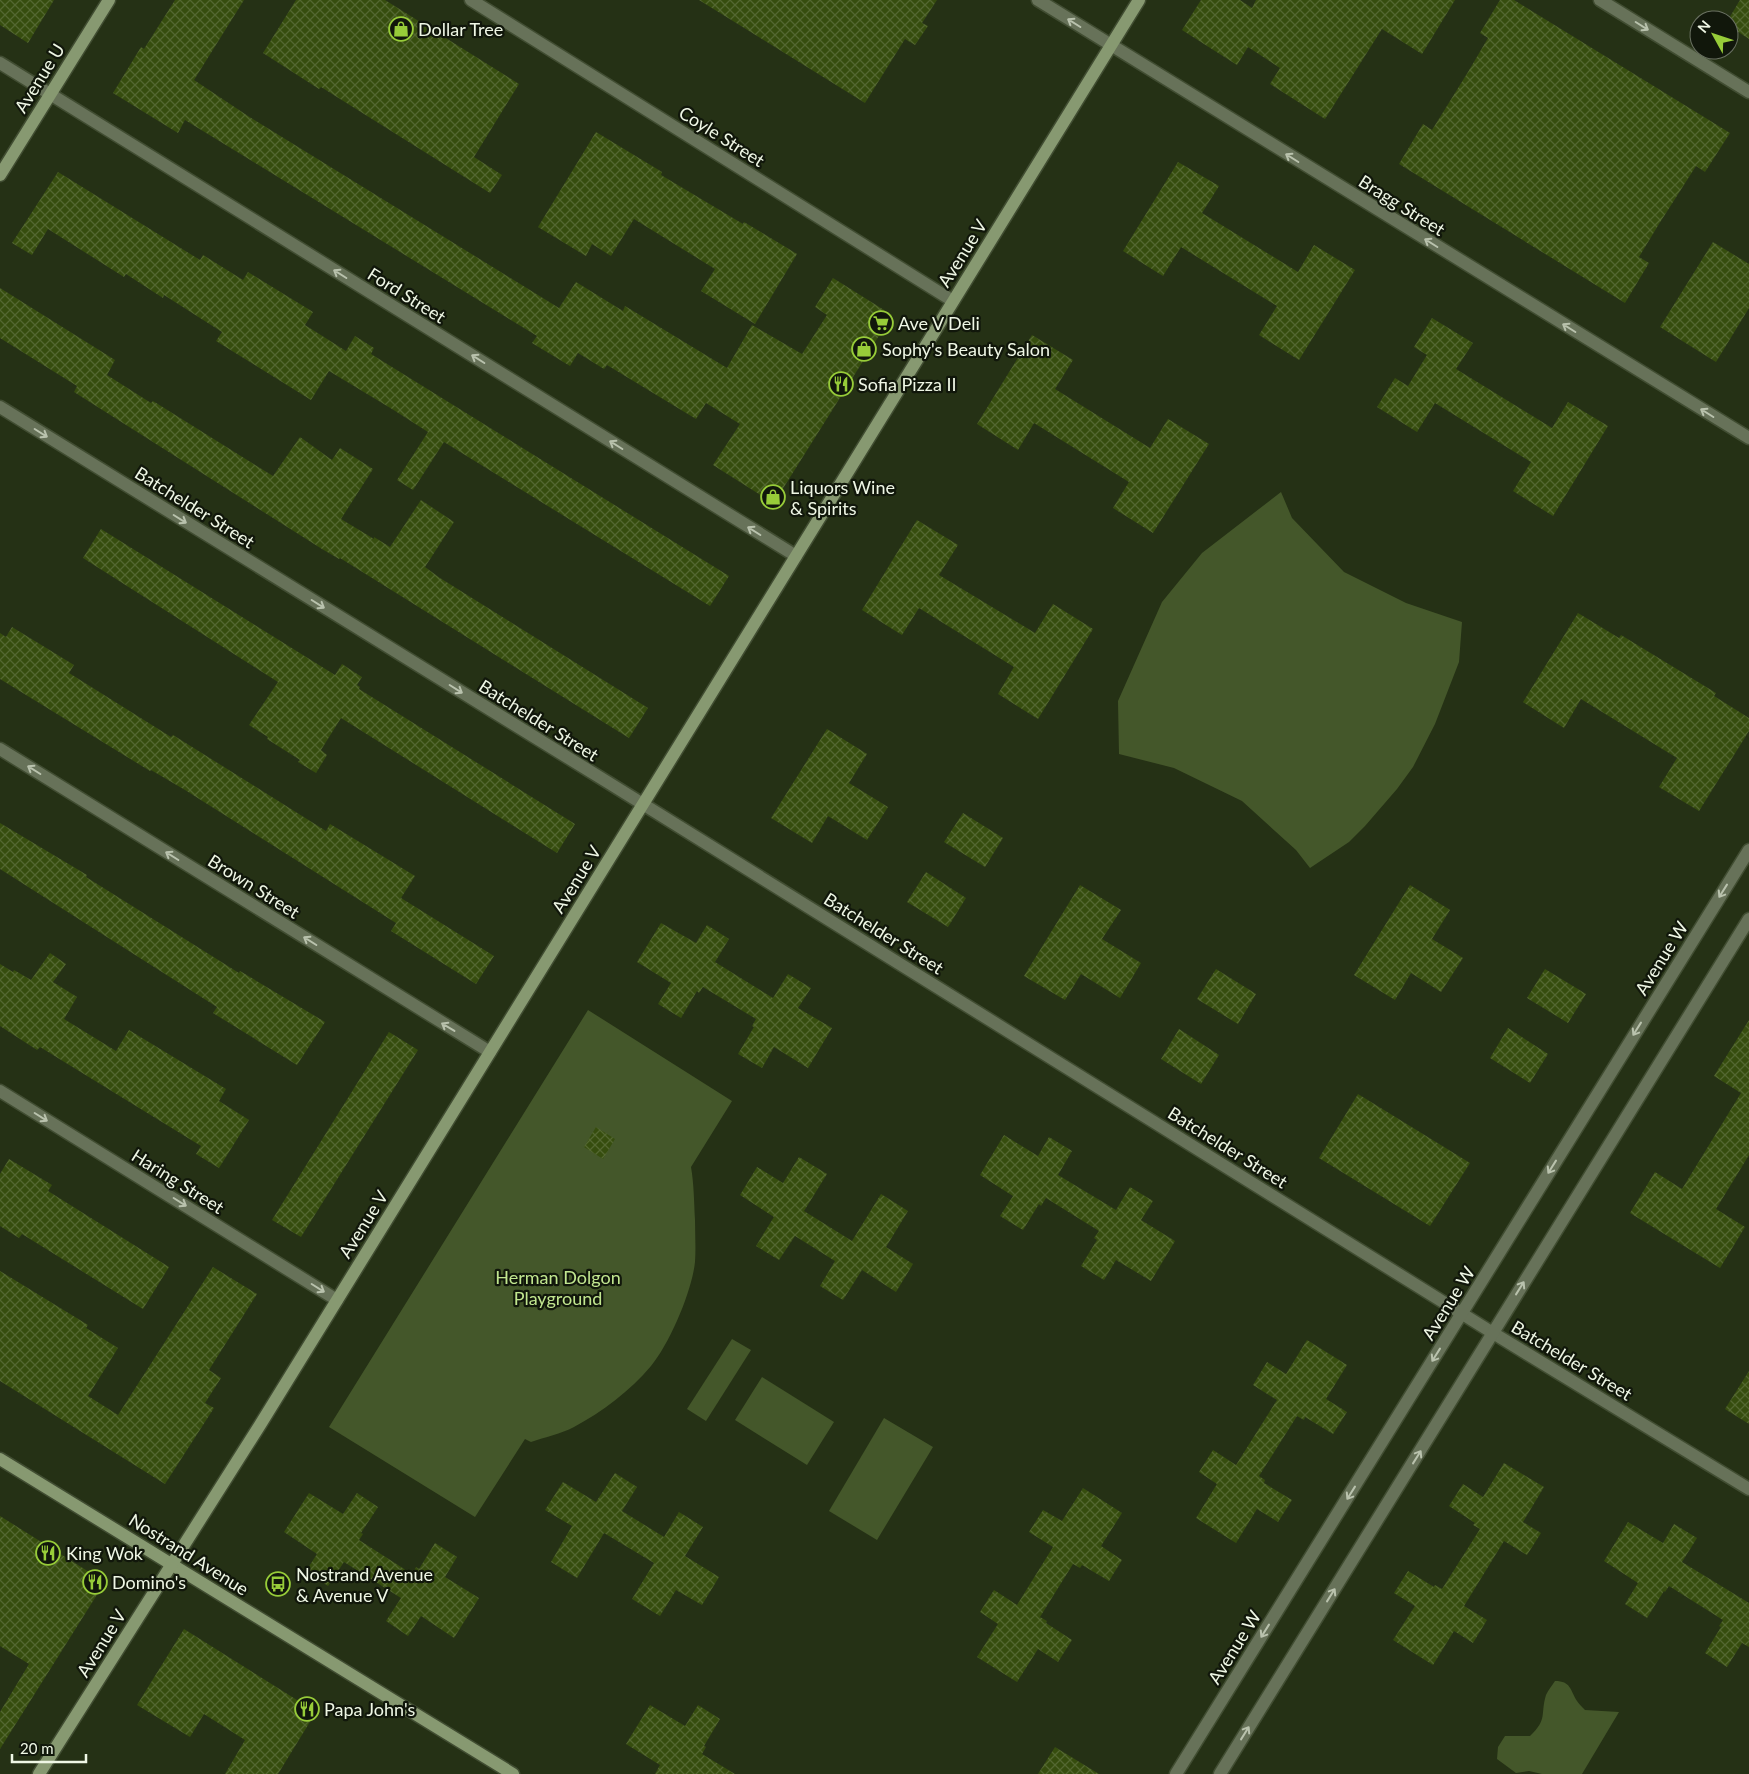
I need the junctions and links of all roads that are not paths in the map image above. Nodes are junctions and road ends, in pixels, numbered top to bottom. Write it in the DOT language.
graph roads {
  1 [pos="109,0"];
  2 [pos="472,0"];
  3 [pos="1038,0"];
  4 [pos="1139,0"];
  5 [pos="1600,0"];
  6 [pos="1111,46"];
  7 [pos="0,62"];
  8 [pos="1749,92"];
  9 [pos="50,94"];
  10 [pos="0,175"];
  11 [pos="953,301"];
  12 [pos="0,408"];
  13 [pos="1749,438"];
  14 [pos="796,556"];
  15 [pos="0,749"];
  16 [pos="643,805"];
  17 [pos="1749,850"];
  18 [pos="1749,919"];
  19 [pos="490,1052"];
  20 [pos="0,1091"];
  21 [pos="337,1300"];
  22 [pos="1462,1314"];
  23 [pos="1493,1333"];
  24 [pos="0,1459"];
  25 [pos="1749,1489"];
  26 [pos="172,1564"];
  27 [pos="39,1774"];
  28 [pos="513,1774"];
  29 [pos="1176,1774"];
  30 [pos="1220,1774"];
  1 -- 9 [label="main road, Avenue U"];
  2 -- 11 [label="street, Coyle Street"];
  6 -- 3 [label="street, Bragg Street, one-way"];
  4 -- 6 [label="main road, Avenue V"];
  5 -- 8 [label="street, one-way"];
  6 -- 11 [label="main road, Avenue V"];
  13 -- 6 [label="street, Bragg Street, one-way"];
  7 -- 9 [label="street, Ford Street"];
  9 -- 10 [label="main road, Avenue U"];
  14 -- 9 [label="street, Ford Street, one-way"];
  11 -- 14 [label="main road, Avenue V"];
  12 -- 16 [label="street, Batchelder Street, one-way"];
  14 -- 16 [label="main road, Avenue V"];
  19 -- 15 [label="street, Brown Street, one-way"];
  16 -- 19 [label="main road, Avenue V"];
  16 -- 22 [label="street, Batchelder Street"];
  17 -- 22 [label="street, Avenue W, one-way"];
  23 -- 18 [label="street, one-way"];
  19 -- 21 [label="main road, Avenue V"];
  20 -- 21 [label="street, Haring Street, one-way"];
  21 -- 26 [label="main road, Avenue V"];
  22 -- 23 [label="street, Batchelder Street"];
  22 -- 29 [label="street, Avenue W, one-way"];
  23 -- 25 [label="street, Batchelder Street"];
  30 -- 23 [label="street, one-way"];
  24 -- 26 [label="main road, Nostrand Avenue"];
  26 -- 27 [label="main road, Avenue V"];
  26 -- 28 [label="main road, Nostrand Avenue"];
}
